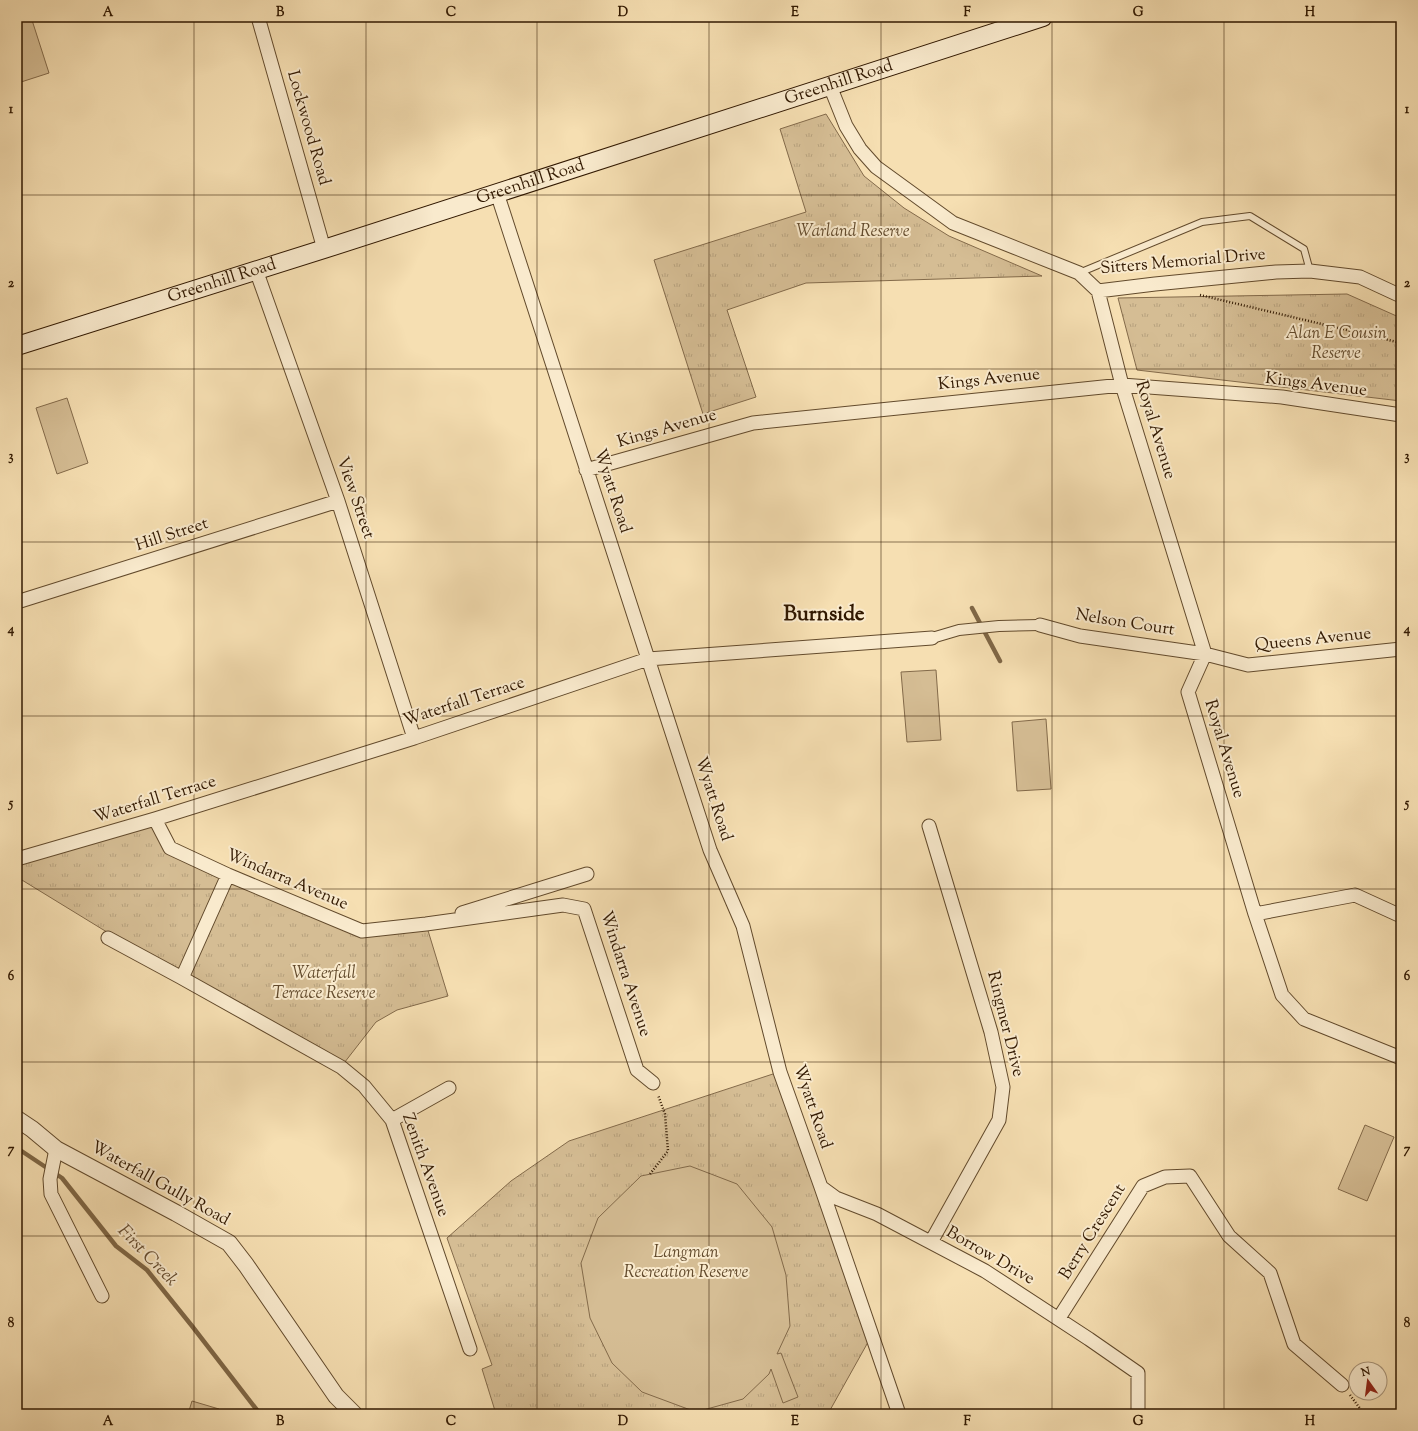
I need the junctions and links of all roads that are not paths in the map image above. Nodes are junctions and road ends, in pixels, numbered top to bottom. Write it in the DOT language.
graph roads {
  1 [pos="258,17"];
  2 [pos="1043,17"];
  3 [pos="830,86"];
  4 [pos="498,193"];
  5 [pos="324,249"];
  6 [pos="256,270"];
  7 [pos="1310,271"];
  8 [pos="1079,273"];
  9 [pos="1098,291"];
  10 [pos="1401,296"];
  11 [pos="17,346"];
  12 [pos="1122,385"];
  13 [pos="1401,415"];
  14 [pos="586,470"];
  15 [pos="338,501"];
  16 [pos="17,602"];
  17 [pos="1040,625"];
  18 [pos="932,638"];
  19 [pos="1401,649"];
  20 [pos="1205,654"];
  21 [pos="648,660"];
  22 [pos="414,738"];
  23 [pos="155,819"];
  24 [pos="929,826"];
  25 [pos="17,860"];
  26 [pos="587,874"];
  27 [pos="228,875"];
  28 [pos="1255,914"];
  29 [pos="1401,916"];
  30 [pos="426,924"];
  31 [pos="108,938"];
  32 [pos="182,978"];
  33 [pos="1401,1058"];
  34 [pos="653,1083"];
  35 [pos="449,1088"];
  36 [pos="17,1119"];
  37 [pos="392,1120"];
  38 [pos="54,1156"];
  39 [pos="821,1187"];
  40 [pos="931,1242"];
  41 [pos="102,1296"];
  42 [pos="1059,1318"];
  43 [pos="470,1349"];
  44 [pos="1342,1385"];
  45 [pos="354,1414"];
  46 [pos="899,1414"];
  47 [pos="1138,1414"];
  1 -- 5 [label="street, Lockwood Road"];
  2 -- 3 [label="main road, Greenhill Road"];
  3 -- 4 [label="main road, Greenhill Road"];
  3 -- 8 [label="street, Sitters Memorial Drive"];
  4 -- 5 [label="main road, Greenhill Road"];
  4 -- 14 [label="street, Wyatt Road"];
  5 -- 6 [label="main road, Greenhill Road"];
  6 -- 11 [label="main road, Greenhill Road"];
  6 -- 15 [label="street, View Street"];
  7 -- 8 [label="lane"];
  7 -- 9 [label="street, Sitters Memorial Drive"];
  7 -- 10 [label="street, Sitters Memorial Drive"];
  8 -- 9 [label="street, Sitters Memorial Drive"];
  9 -- 12 [label="street, Royal Avenue"];
  12 -- 13 [label="street, Kings Avenue"];
  12 -- 14 [label="street, Kings Avenue"];
  12 -- 20 [label="street, Royal Avenue"];
  14 -- 21 [label="street, Wyatt Road"];
  15 -- 16 [label="street, Hill Street"];
  15 -- 22 [label="street, View Street"];
  17 -- 18 [label="street"];
  17 -- 20 [label="street, Nelson Court"];
  18 -- 21 [label="street, Waterfall Terrace"];
  19 -- 20 [label="street, Queens Avenue"];
  20 -- 28 [label="street, Royal Avenue"];
  21 -- 22 [label="street, Waterfall Terrace"];
  21 -- 39 [label="street, Wyatt Road"];
  22 -- 23 [label="street, Waterfall Terrace"];
  23 -- 25 [label="street, Waterfall Terrace"];
  23 -- 27 [label="street, Windarra Avenue"];
  24 -- 40 [label="street, Ringmer Drive"];
  26 -- 30 [label="street, Windarra Avenue"];
  27 -- 30 [label="street, Windarra Avenue"];
  27 -- 32 [label="street"];
  28 -- 29 [label="street"];
  28 -- 33 [label="street, Royal Avenue"];
  30 -- 34 [label="street, Windarra Avenue"];
  31 -- 32 [label="street, Zenith Avenue"];
  32 -- 37 [label="street, Zenith Avenue"];
  35 -- 37 [label="street"];
  36 -- 38 [label="street, Waterfall Gully Road"];
  37 -- 43 [label="street, Zenith Avenue"];
  38 -- 41 [label="street"];
  38 -- 45 [label="street, Waterfall Gully Road"];
  39 -- 40 [label="street, Borrow Drive"];
  39 -- 46 [label="street, Wyatt Road"];
  40 -- 42 [label="street, Borrow Drive"];
  42 -- 44 [label="street, Berry Crescent"];
  42 -- 47 [label="street, Borrow Drive"];
}
